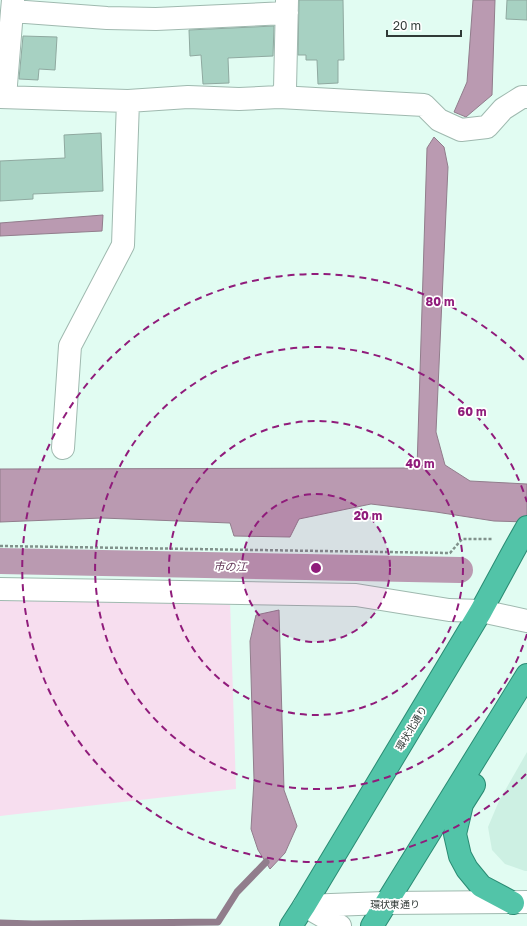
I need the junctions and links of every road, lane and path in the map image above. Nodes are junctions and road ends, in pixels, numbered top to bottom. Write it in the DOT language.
graph roads {
  1 [pos="12,5"];
  2 [pos="287,7"];
  3 [pos="527,96"];
  4 [pos="2,97"];
  5 [pos="279,97"];
  6 [pos="128,101"];
  7 [pos="63,448"];
  8 [pos="526,529"];
  9 [pos="492,539"];
  10 [pos="0,546"];
  11 [pos="0,589"];
  12 [pos="481,611"];
  13 [pos="527,621"];
  14 [pos="527,675"];
  15 [pos="527,700"];
  16 [pos="520,903"];
  17 [pos="385,904"];
  18 [pos="304,906"];
  19 [pos="291,926"];
  20 [pos="340,926"];
  21 [pos="372,926"];
  1 -- 2 [label="street"];
  1 -- 4 [label="street"];
  2 -- 5 [label="street"];
  3 -- 5 [label="street"];
  4 -- 6 [label="street"];
  5 -- 6 [label="street"];
  6 -- 7 [label="street"];
  8 -- 12 [label="highway, 環状北通り"];
  9 -- 10 [label="path"];
  11 -- 12 [label="street"];
  12 -- 13 [label="street"];
  12 -- 18 [label="highway, 環状北通り"];
  14 -- 17 [label="highway"];
  15 -- 16 [label="highway"];
  16 -- 17 [label="street, 環状東通り"];
  17 -- 18 [label="street, 環状東通り"];
  17 -- 21 [label="highway"];
  18 -- 19 [label="highway, 環状北通り"];
  18 -- 20 [label="street"];
}
